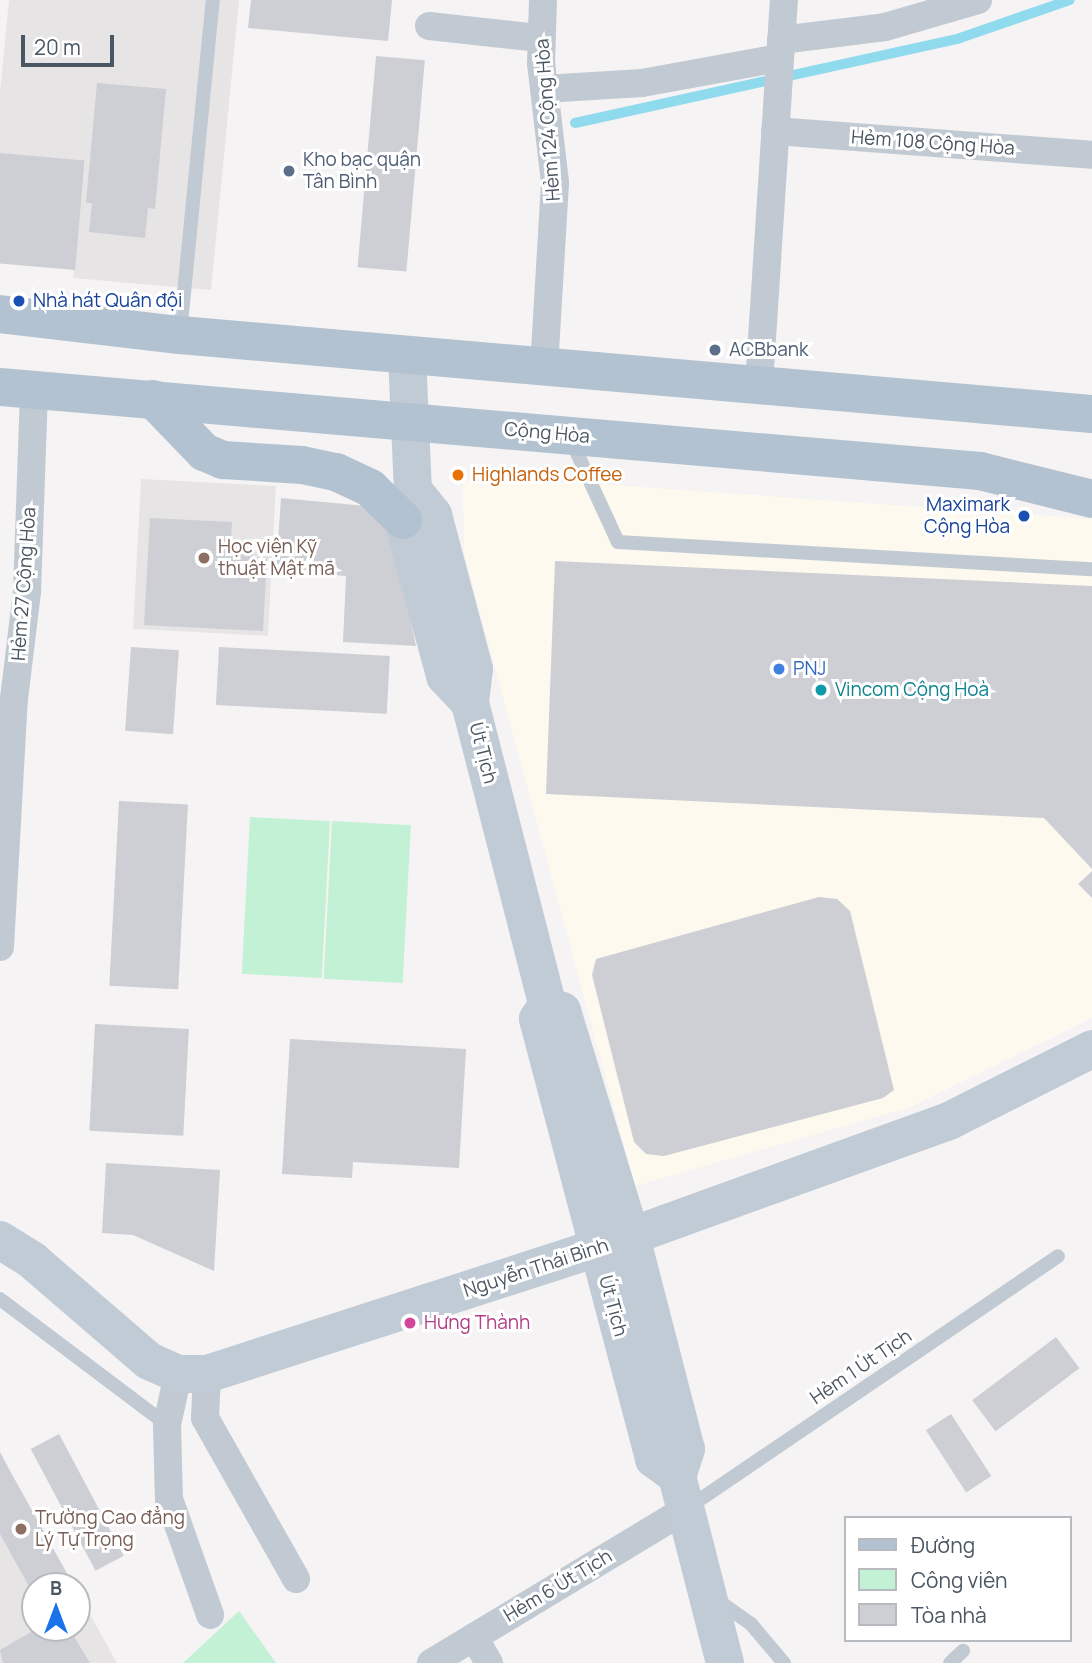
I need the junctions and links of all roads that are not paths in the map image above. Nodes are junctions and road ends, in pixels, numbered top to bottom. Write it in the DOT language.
graph roads {
  1 [pos="213,0"];
  2 [pos="543,0"];
  3 [pos="784,0"];
  4 [pos="978,0"];
  5 [pos="429,26"];
  6 [pos="540,38"];
  7 [pos="780,49"];
  8 [pos="544,89"];
  9 [pos="775,131"];
  10 [pos="1092,155"];
  11 [pos="0,314"];
  12 [pos="180,335"];
  13 [pos="407,355"];
  14 [pos="544,366"];
  15 [pos="759,385"];
  16 [pos="17,388"];
  17 [pos="153,399"];
  18 [pos="1092,414"];
  19 [pos="410,421"];
  20 [pos="569,435"];
  21 [pos="980,471"];
  22 [pos="1092,473"];
  23 [pos="1092,499"];
  24 [pos="408,505"];
  25 [pos="1092,569"];
  26 [pos="5,769"];
  27 [pos="0,947"];
  28 [pos="1092,1049"];
  29 [pos="0,1240"];
  30 [pos="614,1243"];
  31 [pos="1058,1256"];
  32 [pos="0,1299"];
  33 [pos="192,1374"];
  34 [pos="167,1425"];
  35 [pos="682,1493"];
  36 [pos="296,1579"];
  37 [pos="709,1594"];
  38 [pos="210,1615"];
  39 [pos="474,1637"];
  40 [pos="963,1651"];
  41 [pos="431,1663"];
  42 [pos="489,1663"];
  43 [pos="725,1663"];
  44 [pos="783,1663"];
  45 [pos="950,1663"];
  1 -- 12 [label="lane"];
  2 -- 6 [label="street, Hẻm 124 Cộng Hòa"];
  3 -- 7 [label="street"];
  4 -- 7 [label="street"];
  5 -- 6 [label="street"];
  6 -- 8 [label="street, Hẻm 124 Cộng Hòa"];
  7 -- 8 [label="street"];
  7 -- 9 [label="street"];
  8 -- 14 [label="street, Hẻm 124 Cộng Hòa"];
  9 -- 10 [label="street, Hẻm 108 Cộng Hòa"];
  9 -- 15 [label="street"];
  11 -- 12 [label="main road"];
  12 -- 13 [label="main road"];
  13 -- 14 [label="main road"];
  13 -- 19 [label="street, Út Tịch"];
  14 -- 15 [label="main road"];
  15 -- 18 [label="main road"];
  16 -- 17 [label="main road, Cộng Hòa"];
  16 -- 26 [label="street, Hẻm 27 Cộng Hòa"];
  17 -- 19 [label="main road, Cộng Hòa"];
  17 -- 24 [label="main road"];
  19 -- 20 [label="main road, Cộng Hòa"];
  19 -- 24 [label="street, Út Tịch"];
  20 -- 21 [label="main road, Cộng Hòa"];
  20 -- 25 [label="lane"];
  21 -- 22 [label="main road"];
  21 -- 23 [label="main road, Cộng Hòa"];
  24 -- 30 [label="street, Út Tịch"];
  26 -- 27 [label="street, Hẻm 27 Cộng Hòa"];
  28 -- 30 [label="street, Nguyễn Thái Bình"];
  29 -- 33 [label="street"];
  30 -- 33 [label="street, Nguyễn Thái Bình"];
  30 -- 35 [label="street, Út Tịch"];
  31 -- 35 [label="lane, Hẻm 1 Út Tịch"];
  32 -- 34 [label="lane"];
  33 -- 34 [label="street"];
  33 -- 36 [label="street"];
  34 -- 38 [label="street"];
  35 -- 37 [label="street, Út Tịch"];
  35 -- 39 [label="street, Hẻm 6 Út Tịch"];
  37 -- 43 [label="street, Út Tịch"];
  37 -- 44 [label="lane"];
  39 -- 41 [label="street, Hẻm 6 Út Tịch"];
  39 -- 42 [label="street"];
  40 -- 45 [label="lane"];
}
